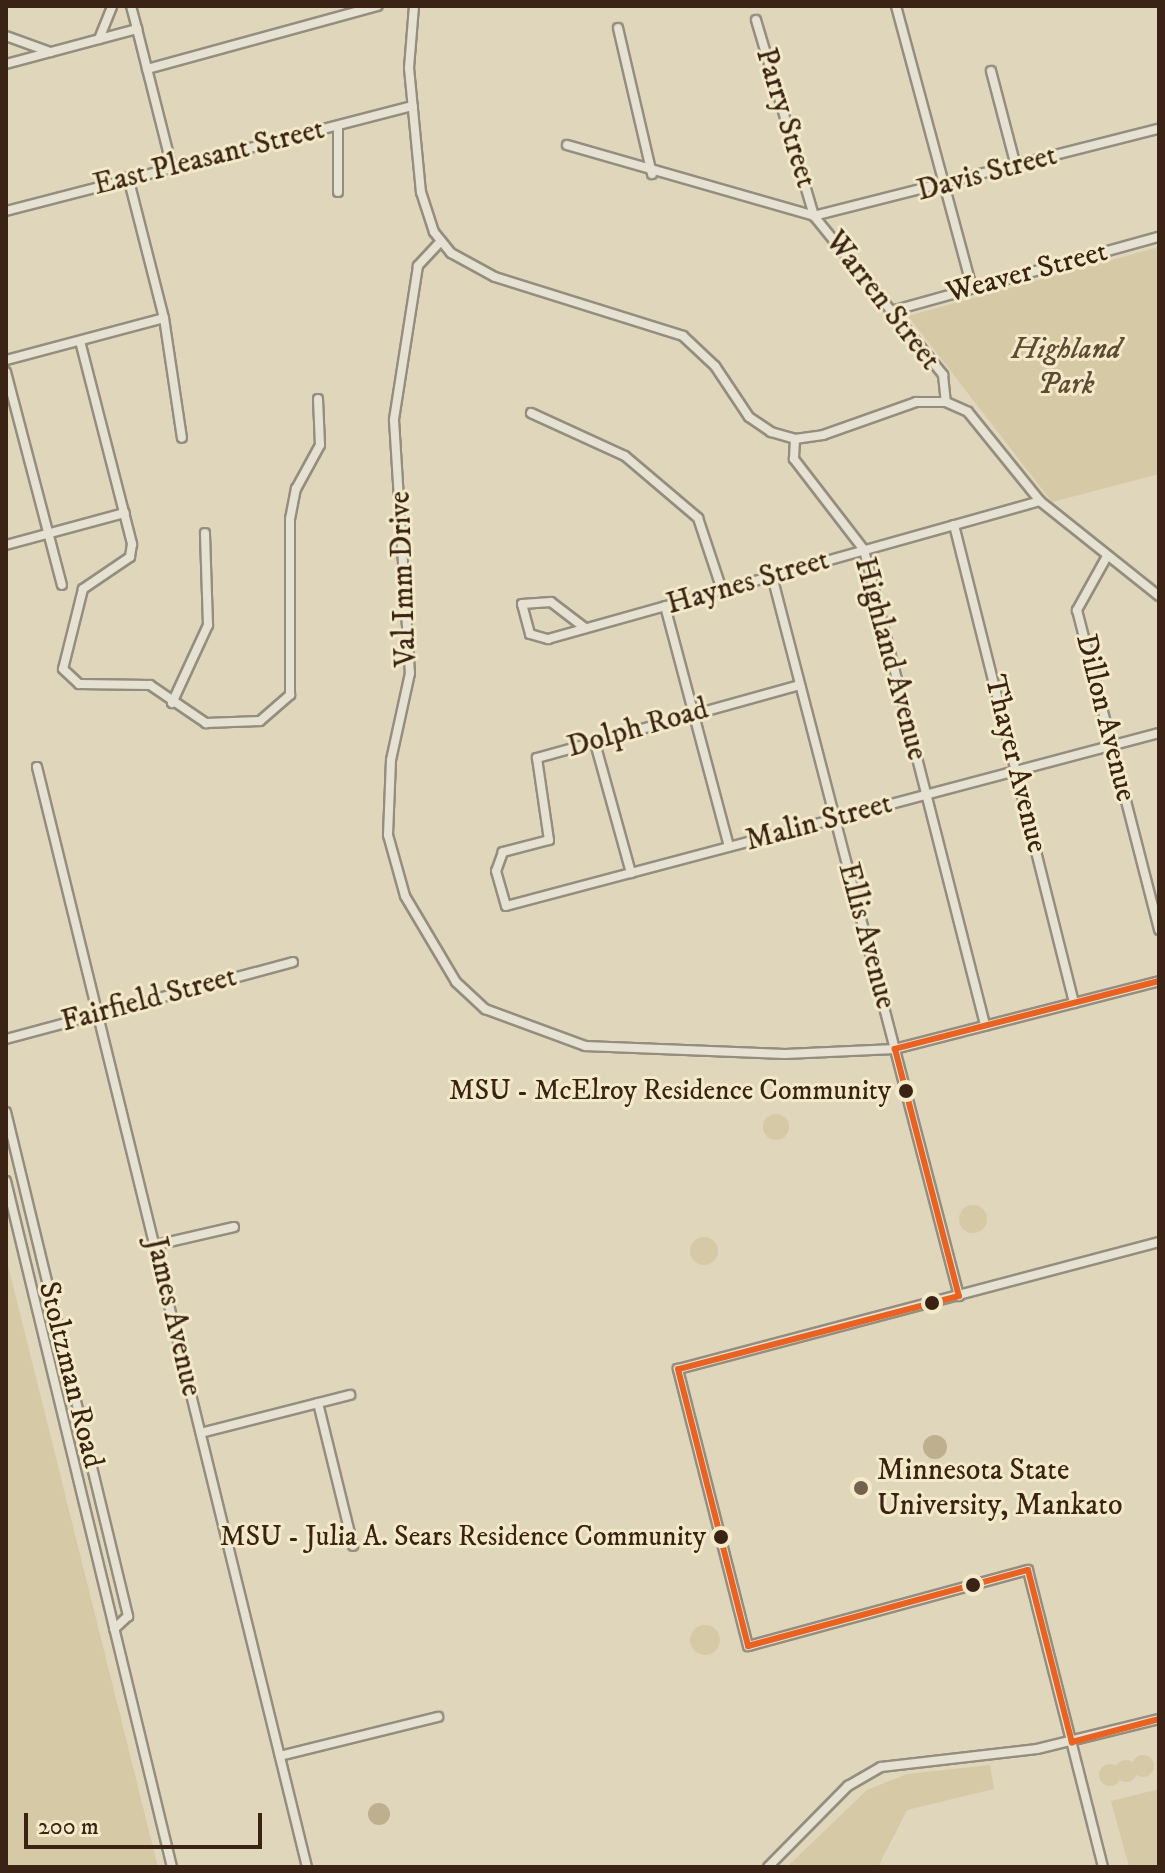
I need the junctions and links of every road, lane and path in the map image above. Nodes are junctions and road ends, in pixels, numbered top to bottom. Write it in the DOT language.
graph roads {
  1 [pos="112,6"];
  2 [pos="131,6"];
  3 [pos="378,6"];
  4 [pos="414,6"];
  5 [pos="896,6"];
  6 [pos="756,20"];
  7 [pos="618,28"];
  8 [pos="137,29"];
  9 [pos="6,36"];
  10 [pos="99,39"];
  11 [pos="50,52"];
  12 [pos="6,64"];
  13 [pos="147,69"];
  14 [pos="991,71"];
  15 [pos="413,106"];
  16 [pos="338,126"];
  17 [pos="1159,129"];
  18 [pos="567,145"];
  19 [pos="1016,166"];
  20 [pos="172,167"];
  21 [pos="652,174"];
  22 [pos="128,177"];
  23 [pos="944,186"];
  24 [pos="338,192"];
  25 [pos="6,211"];
  26 [pos="814,216"];
  27 [pos="1159,237"];
  28 [pos="441,241"];
  29 [pos="972,288"];
  30 [pos="895,310"];
  31 [pos="164,318"];
  32 [pos="80,341"];
  33 [pos="6,360"];
  34 [pos="6,372"];
  35 [pos="318,399"];
  36 [pos="946,402"];
  37 [pos="531,413"];
  38 [pos="182,438"];
  39 [pos="795,439"];
  40 [pos="1040,501"];
  41 [pos="125,513"];
  42 [pos="954,525"];
  43 [pos="205,533"];
  44 [pos="49,534"];
  45 [pos="6,545"];
  46 [pos="864,550"];
  47 [pos="1106,558"];
  48 [pos="772,576"];
  49 [pos="62,585"];
  50 [pos="722,590"];
  51 [pos="1159,596"];
  52 [pos="665,606"];
  53 [pos="585,628"];
  54 [pos="800,685"];
  55 [pos="172,703"];
  56 [pos="693,714"];
  57 [pos="1159,733"];
  58 [pos="595,743"];
  59 [pos="1112,745"];
  60 [pos="37,767"];
  61 [pos="1017,770"];
  62 [pos="926,794"];
  63 [pos="835,819"];
  64 [pos="729,847"];
  65 [pos="631,873"];
  66 [pos="498,879"];
  67 [pos="1159,930"];
  68 [pos="293,962"];
  69 [pos="1159,981"];
  70 [pos="1074,1003"];
  71 [pos="99,1013"];
  72 [pos="985,1026"];
  73 [pos="6,1039"];
  74 [pos="895,1049"];
  75 [pos="6,1112"];
  76 [pos="6,1181"];
  77 [pos="234,1227"];
  78 [pos="1159,1242"];
  79 [pos="156,1245"];
  80 [pos="959,1296"];
  81 [pos="350,1395"];
  82 [pos="318,1403"];
  83 [pos="201,1433"];
  84 [pos="353,1546"];
  85 [pos="114,1629"];
  86 [pos="438,1717"];
  87 [pos="1159,1719"];
  88 [pos="1072,1742"];
  89 [pos="280,1756"];
  90 [pos="172,1867"];
  91 [pos="307,1867"];
  92 [pos="768,1867"];
  93 [pos="1103,1867"];
  1 -- 10 [label="street"];
  2 -- 8 [label="street"];
  3 -- 13 [label="street"];
  4 -- 15 [label="street"];
  5 -- 23 [label="street"];
  6 -- 26 [label="street, Parry Street"];
  7 -- 21 [label="street"];
  8 -- 10 [label="street"];
  8 -- 13 [label="street"];
  9 -- 11 [label="street"];
  10 -- 11 [label="street"];
  11 -- 12 [label="street"];
  13 -- 20 [label="street"];
  14 -- 19 [label="street"];
  15 -- 16 [label="street, East Pleasant Street"];
  15 -- 28 [label="street"];
  16 -- 20 [label="street, East Pleasant Street"];
  16 -- 24 [label="street"];
  17 -- 19 [label="street, Davis Street"];
  18 -- 21 [label="street, Warren Street"];
  19 -- 23 [label="street, Davis Street"];
  20 -- 22 [label="street, East Pleasant Street"];
  21 -- 26 [label="street, Warren Street"];
  22 -- 25 [label="street, East Pleasant Street"];
  22 -- 31 [label="street"];
  23 -- 26 [label="street, Davis Street"];
  23 -- 29 [label="street"];
  26 -- 30 [label="street, Warren Street"];
  27 -- 29 [label="street, Weaver Street"];
  28 -- 39 [label="street"];
  28 -- 74 [label="street, Val Imm Drive"];
  29 -- 30 [label="street, Weaver Street"];
  30 -- 36 [label="street, Warren Street"];
  31 -- 32 [label="street"];
  31 -- 38 [label="street"];
  32 -- 33 [label="street"];
  32 -- 41 [label="street"];
  34 -- 44 [label="street"];
  35 -- 55 [label="street"];
  36 -- 39 [label="street"];
  36 -- 40 [label="street, Warren Street"];
  37 -- 50 [label="street"];
  39 -- 46 [label="street, Highland Avenue"];
  40 -- 42 [label="street, Haynes Street"];
  40 -- 47 [label="street, Warren Street"];
  41 -- 44 [label="street"];
  41 -- 55 [label="street"];
  42 -- 46 [label="street, Haynes Street"];
  42 -- 61 [label="street, Thayer Avenue"];
  43 -- 55 [label="street"];
  44 -- 45 [label="street"];
  44 -- 49 [label="street"];
  46 -- 48 [label="street, Haynes Street"];
  46 -- 62 [label="street, Highland Avenue"];
  47 -- 51 [label="street, Warren Street"];
  47 -- 59 [label="street, Dillon Avenue"];
  48 -- 50 [label="street, Haynes Street"];
  48 -- 54 [label="street, Ellis Avenue"];
  50 -- 52 [label="street, Haynes Street"];
  52 -- 53 [label="street, Haynes Street"];
  52 -- 56 [label="street"];
  53 -- 53 [label="street, Haynes Street"];
  54 -- 56 [label="street, Dolph Road"];
  54 -- 63 [label="street, Ellis Avenue"];
  56 -- 58 [label="street, Dolph Road"];
  56 -- 64 [label="street"];
  57 -- 59 [label="street, Malin Street"];
  58 -- 65 [label="street"];
  58 -- 66 [label="street, Dolph Road"];
  59 -- 61 [label="street, Malin Street"];
  59 -- 67 [label="street, Dillon Avenue"];
  60 -- 71 [label="street, James Avenue"];
  61 -- 62 [label="street, Malin Street"];
  61 -- 70 [label="street, Thayer Avenue"];
  62 -- 63 [label="street, Malin Street"];
  62 -- 72 [label="street, Highland Avenue"];
  63 -- 64 [label="street, Malin Street"];
  63 -- 74 [label="street, Ellis Avenue"];
  64 -- 65 [label="street, Malin Street"];
  65 -- 66 [label="street, Malin Street"];
  68 -- 71 [label="street, Fairfield Street"];
  69 -- 70 [label="street, Val Imm Drive"];
  70 -- 72 [label="street, Val Imm Drive"];
  71 -- 73 [label="street, Fairfield Street"];
  71 -- 79 [label="street, James Avenue"];
  72 -- 74 [label="street, Val Imm Drive"];
  74 -- 80 [label="street, Ellis Avenue"];
  75 -- 85 [label="street, Stoltzman Road"];
  76 -- 85 [label="street, Stoltzman Road"];
  77 -- 79 [label="street"];
  78 -- 80 [label="street"];
  79 -- 83 [label="street, James Avenue"];
  80 -- 88 [label="street"];
  81 -- 82 [label="street"];
  82 -- 83 [label="street"];
  82 -- 84 [label="street"];
  83 -- 89 [label="street, James Avenue"];
  85 -- 90 [label="street, Stoltzman Road"];
  86 -- 89 [label="street"];
  87 -- 88 [label="street"];
  88 -- 92 [label="street"];
  88 -- 93 [label="street"];
  89 -- 91 [label="street, James Avenue"];
}
